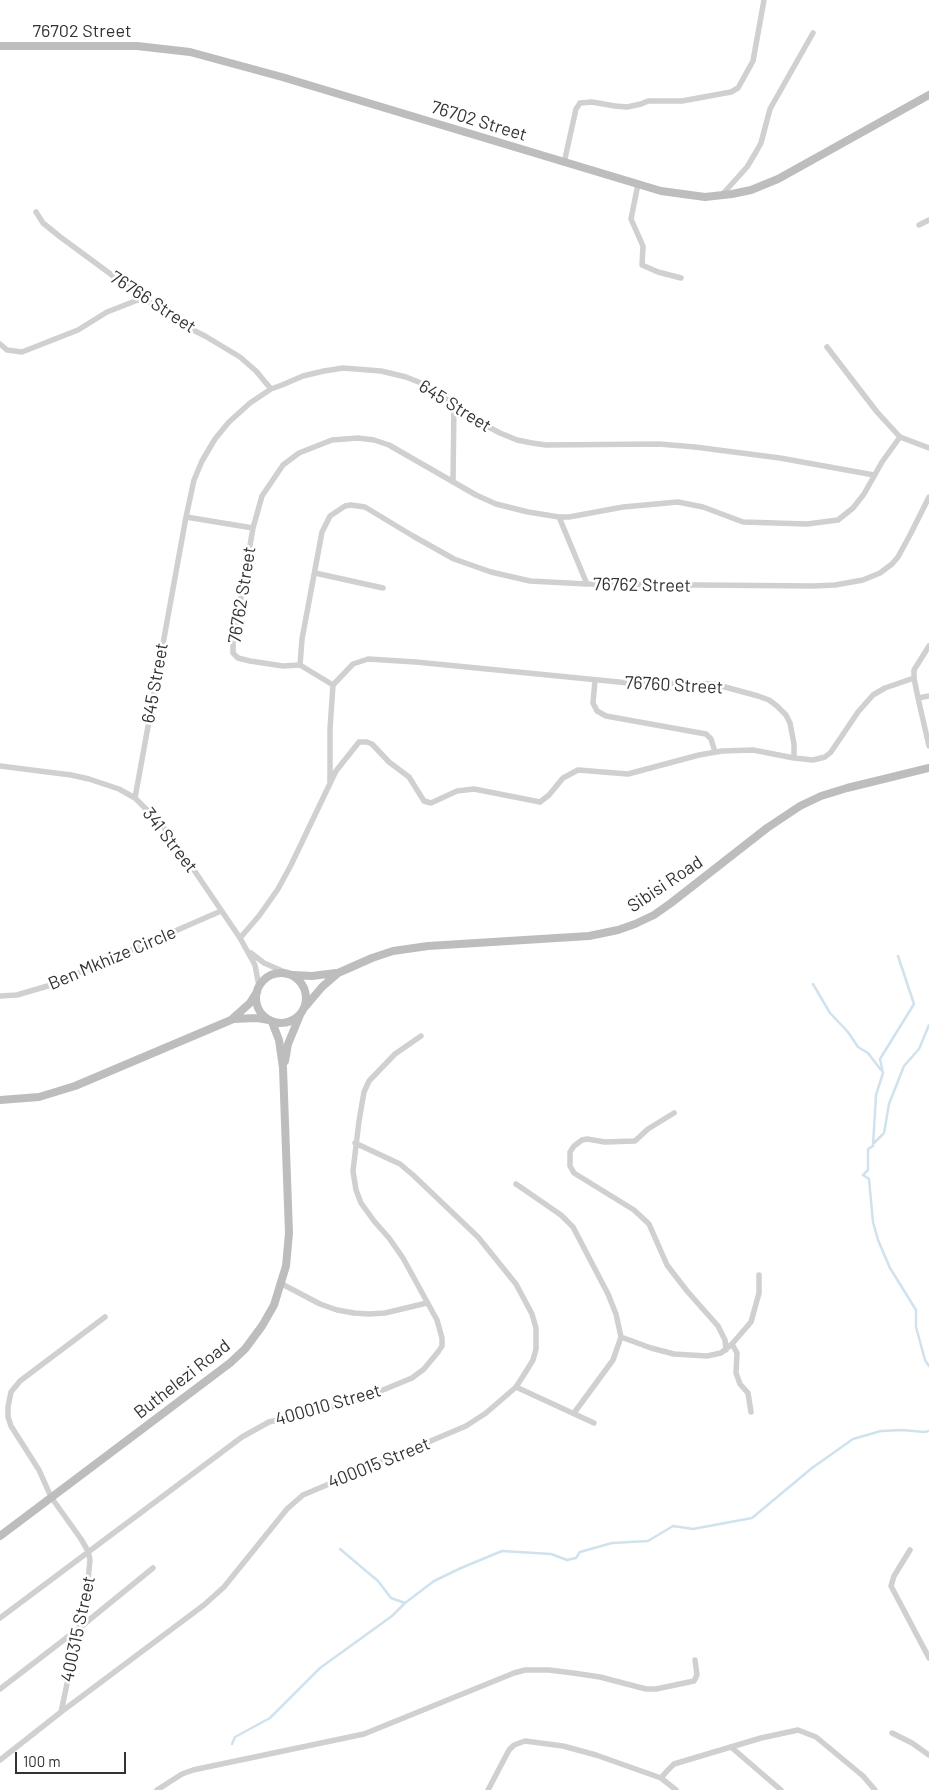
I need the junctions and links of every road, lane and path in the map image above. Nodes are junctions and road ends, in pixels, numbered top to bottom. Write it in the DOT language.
graph roads {
  1 [pos="764,0"];
  2 [pos="813,33"];
  3 [pos="0,46"];
  4 [pos="929,96"];
  5 [pos="564,162"];
  6 [pos="638,184"];
  7 [pos="721,196"];
  8 [pos="36,212"];
  9 [pos="929,220"];
  10 [pos="919,225"];
  11 [pos="681,278"];
  12 [pos="143,298"];
  13 [pos="0,344"];
  14 [pos="826,347"];
  15 [pos="271,389"];
  16 [pos="454,403"];
  17 [pos="900,437"];
  18 [pos="929,448"];
  19 [pos="874,475"];
  20 [pos="453,482"];
  21 [pos="929,497"];
  22 [pos="186,517"];
  23 [pos="559,517"];
  24 [pos="253,528"];
  25 [pos="315,573"];
  26 [pos="587,584"];
  27 [pos="384,588"];
  28 [pos="929,646"];
  29 [pos="300,665"];
  30 [pos="914,678"];
  31 [pos="595,680"];
  32 [pos="333,686"];
  33 [pos="929,696"];
  34 [pos="918,698"];
  35 [pos="929,746"];
  36 [pos="715,752"];
  37 [pos="794,758"];
  38 [pos="0,766"];
  39 [pos="929,768"];
  40 [pos="330,784"];
  41 [pos="135,798"];
  42 [pos="221,910"];
  43 [pos="240,938"];
  44 [pos="248,950"];
  45 [pos="338,973"];
  46 [pos="289,974"];
  47 [pos="258,989"];
  48 [pos="0,996"];
  49 [pos="303,1010"];
  50 [pos="231,1020"];
  51 [pos="271,1021"];
  52 [pos="421,1036"];
  53 [pos="283,1068"];
  54 [pos="0,1100"];
  55 [pos="674,1113"];
  56 [pos="355,1143"];
  57 [pos="516,1184"];
  58 [pos="759,1275"];
  59 [pos="282,1284"];
  60 [pos="428,1303"];
  61 [pos="105,1317"];
  62 [pos="620,1337"];
  63 [pos="732,1344"];
  64 [pos="726,1350"];
  65 [pos="516,1387"];
  66 [pos="751,1412"];
  67 [pos="574,1413"];
  68 [pos="594,1423"];
  69 [pos="51,1498"];
  70 [pos="0,1536"];
  71 [pos="910,1550"];
  72 [pos="88,1551"];
  73 [pos="153,1568"];
  74 [pos="0,1618"];
  75 [pos="78,1629"];
  76 [pos="929,1658"];
  77 [pos="695,1660"];
  78 [pos="0,1688"];
  79 [pos="60,1712"];
  80 [pos="892,1734"];
  81 [pos="731,1747"];
  82 [pos="929,1755"];
  83 [pos="0,1760"];
  84 [pos="661,1778"];
  85 [pos="157,1790"];
  86 [pos="488,1790"];
  87 [pos="676,1790"];
  88 [pos="782,1790"];
  89 [pos="875,1790"];
  1 -- 5 [label="street"];
  2 -- 7 [label="street"];
  3 -- 5 [label="street, 76702 Street"];
  4 -- 7 [label="street, 76702 Street"];
  5 -- 6 [label="street, 76702 Street"];
  6 -- 7 [label="street, 76702 Street"];
  6 -- 11 [label="street"];
  8 -- 12 [label="street, 76766 Street"];
  9 -- 10 [label="street"];
  12 -- 13 [label="street"];
  12 -- 15 [label="street, 76766 Street"];
  14 -- 17 [label="street"];
  15 -- 16 [label="street, 645 Street"];
  15 -- 22 [label="street, 645 Street"];
  16 -- 19 [label="street, 645 Street"];
  16 -- 20 [label="street"];
  17 -- 18 [label="street"];
  17 -- 19 [label="street, 76762 Street"];
  19 -- 23 [label="street, 76762 Street"];
  20 -- 23 [label="street, 76762 Street"];
  20 -- 24 [label="street, 76762 Street"];
  21 -- 26 [label="street, 76762 Street"];
  22 -- 24 [label="street"];
  22 -- 41 [label="street, 645 Street"];
  23 -- 26 [label="street"];
  24 -- 29 [label="street, 76762 Street"];
  25 -- 26 [label="street, 76762 Street"];
  25 -- 27 [label="street"];
  25 -- 29 [label="street, 76762 Street"];
  28 -- 30 [label="street"];
  29 -- 32 [label="street"];
  30 -- 34 [label="street"];
  30 -- 37 [label="street"];
  31 -- 32 [label="street, 76760 Street"];
  31 -- 36 [label="street, 76760 Street"];
  31 -- 37 [label="street, 76760 Street"];
  32 -- 40 [label="street"];
  33 -- 34 [label="street"];
  34 -- 35 [label="street"];
  36 -- 37 [label="street"];
  36 -- 40 [label="street"];
  38 -- 41 [label="street, 341 Street"];
  39 -- 45 [label="street, Sibisi Road"];
  40 -- 43 [label="street"];
  41 -- 42 [label="street, 341 Street"];
  42 -- 43 [label="street, 341 Street"];
  42 -- 48 [label="street, Ben Mkhize Circle"];
  43 -- 44 [label="street, 341 Street"];
  44 -- 46 [label="street, 341 Street"];
  44 -- 47 [label="street, 341 Street"];
  45 -- 46 [label="street, Sibisi Road"];
  45 -- 49 [label="street, Sibisi Road"];
  46 -- 47 [label="street"];
  46 -- 49 [label="street, Buthelezi Road"];
  47 -- 50 [label="street"];
  47 -- 51 [label="street, Buthelezi Road"];
  49 -- 51 [label="street"];
  49 -- 53 [label="street, Buthelezi Road"];
  50 -- 51 [label="street"];
  50 -- 54 [label="street"];
  51 -- 53 [label="street, Buthelezi Road"];
  52 -- 56 [label="street, 400010 Street"];
  53 -- 59 [label="street, Buthelezi Road"];
  55 -- 64 [label="street"];
  56 -- 60 [label="street, 400010 Street"];
  56 -- 65 [label="street, 400015 Street"];
  57 -- 62 [label="street"];
  58 -- 63 [label="street"];
  59 -- 60 [label="street"];
  59 -- 69 [label="street, Buthelezi Road"];
  60 -- 72 [label="street, 400010 Street"];
  61 -- 69 [label="street, 400315 Street"];
  62 -- 64 [label="street"];
  62 -- 67 [label="street"];
  63 -- 64 [label="street"];
  63 -- 66 [label="street"];
  65 -- 67 [label="street"];
  65 -- 79 [label="street, 400015 Street"];
  67 -- 68 [label="street"];
  69 -- 70 [label="street, Buthelezi Road"];
  69 -- 72 [label="street, 400315 Street"];
  71 -- 76 [label="street"];
  72 -- 74 [label="street"];
  72 -- 75 [label="street, 400315 Street"];
  73 -- 75 [label="street"];
  75 -- 78 [label="street"];
  75 -- 79 [label="street, 400315 Street"];
  77 -- 85 [label="street"];
  79 -- 83 [label="street, 400015 Street"];
  80 -- 82 [label="street"];
  81 -- 84 [label="street"];
  81 -- 88 [label="street"];
  81 -- 89 [label="street"];
  84 -- 86 [label="street"];
  84 -- 87 [label="street"];
}
